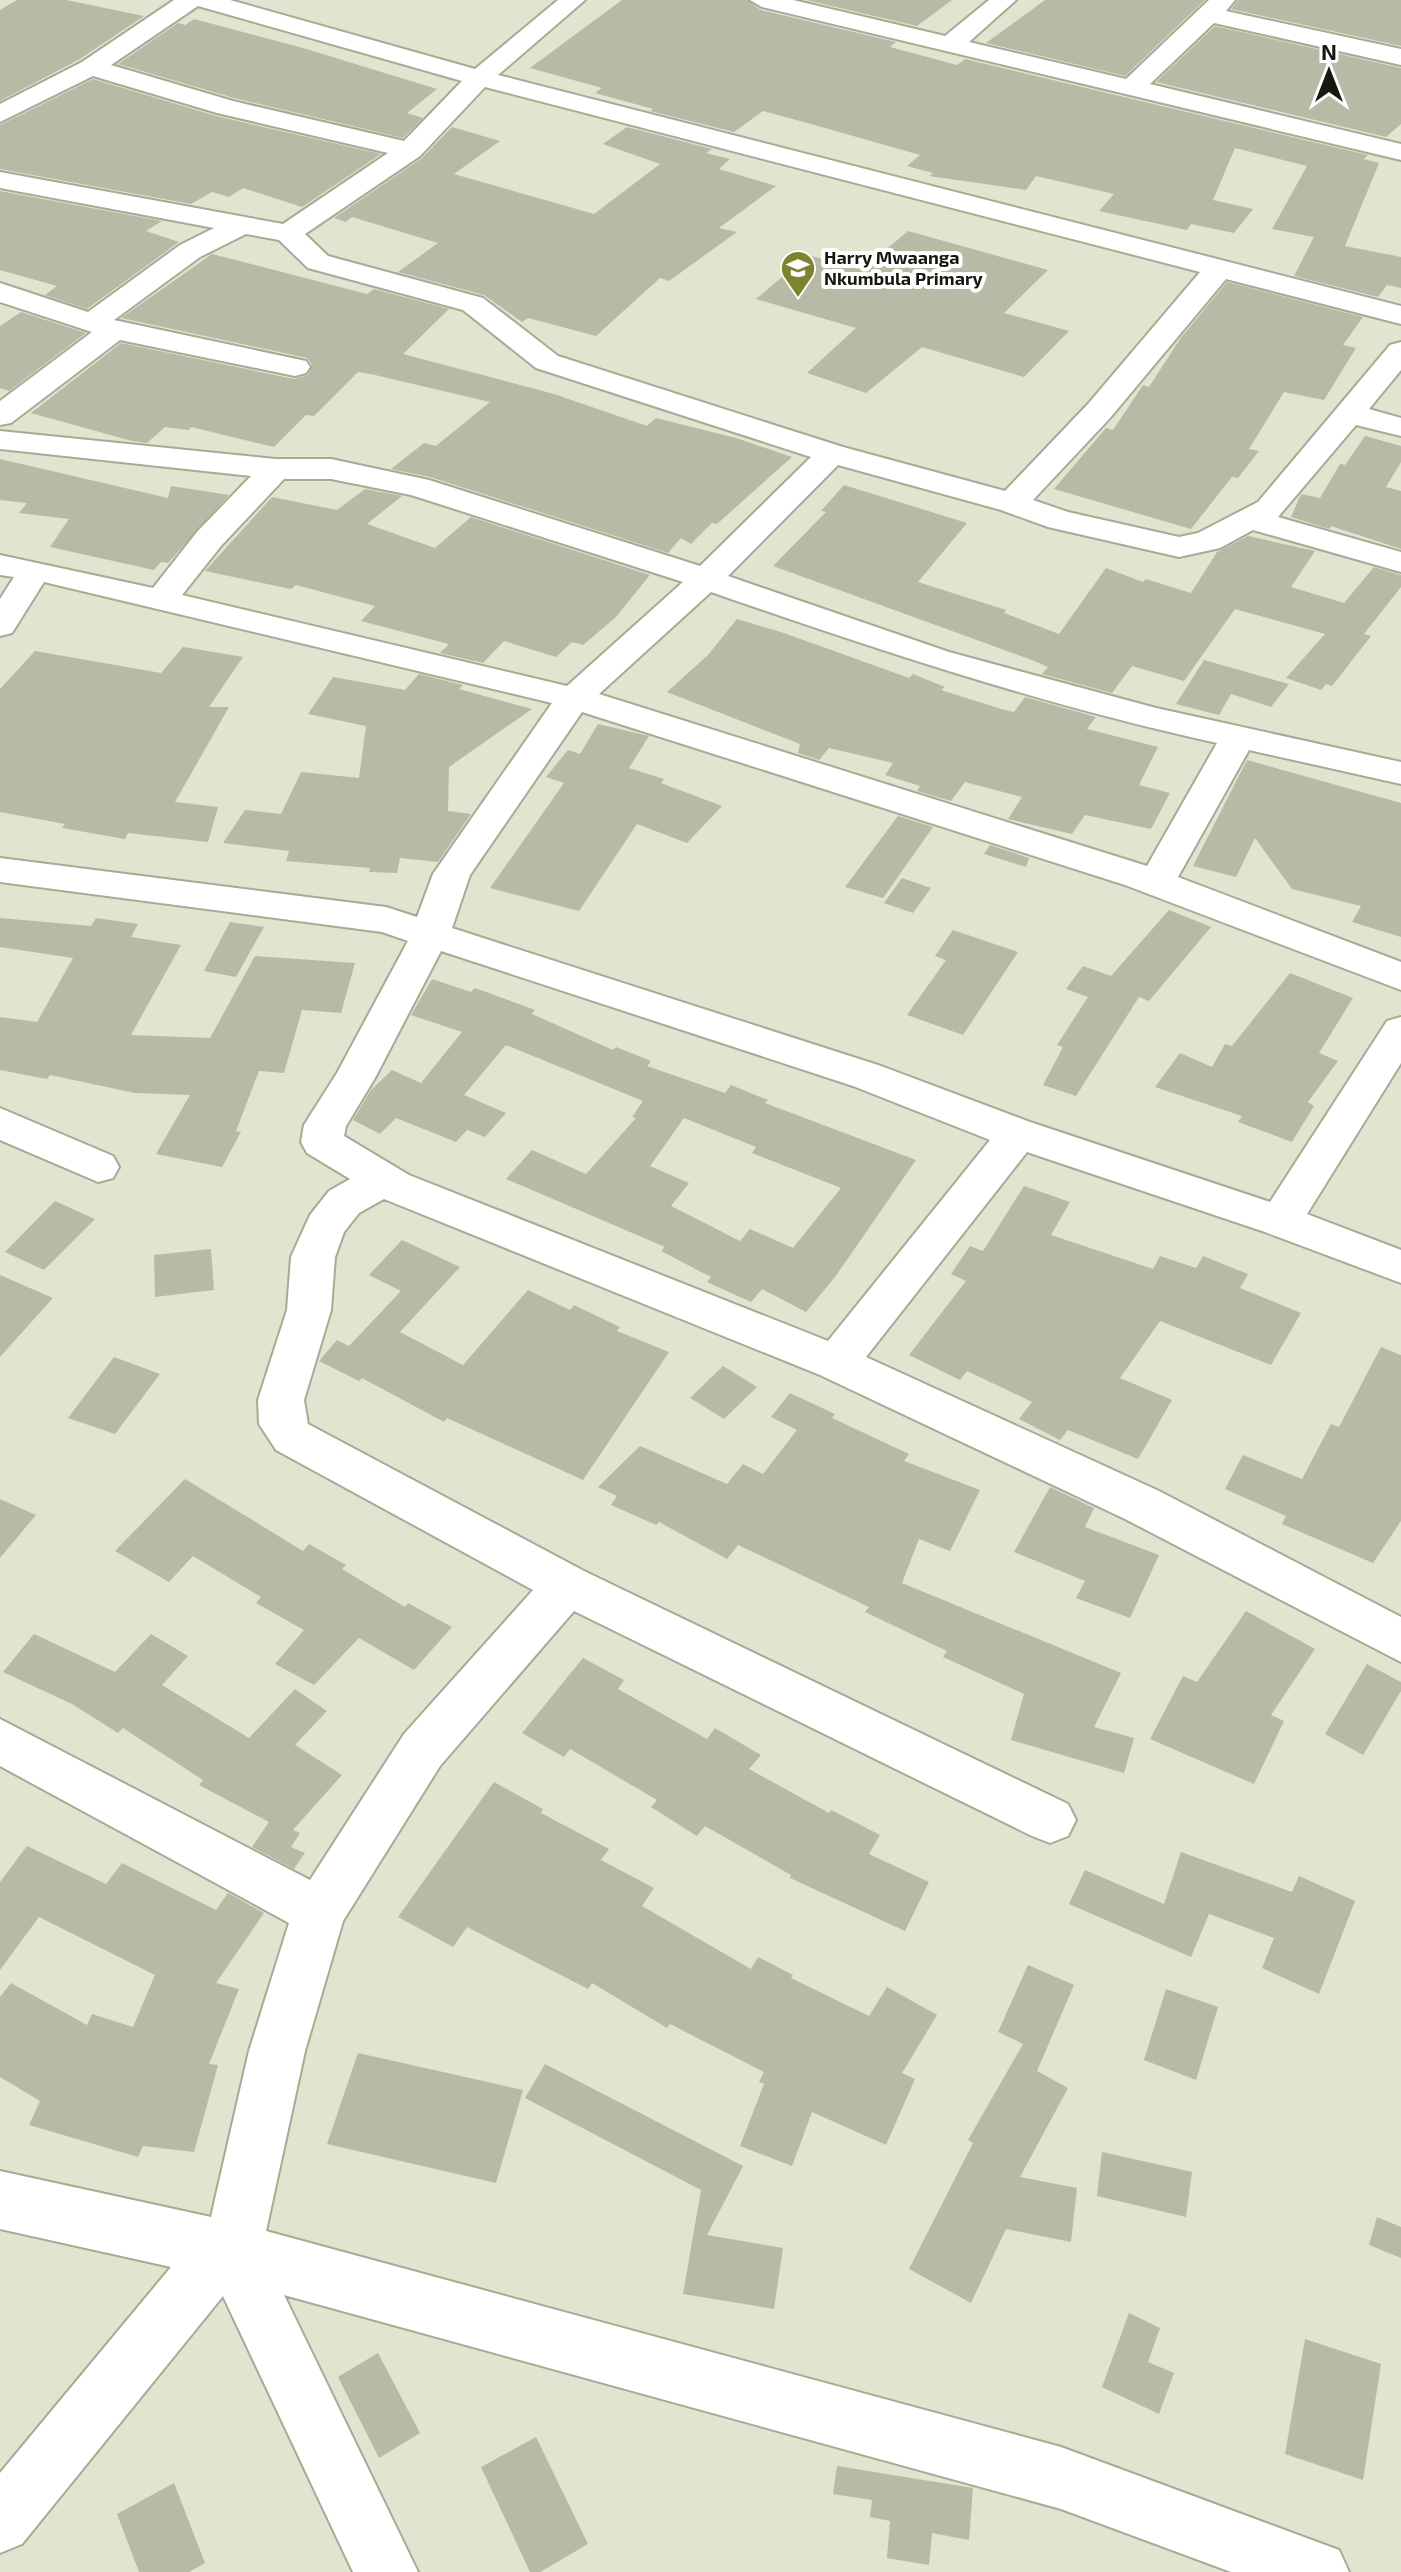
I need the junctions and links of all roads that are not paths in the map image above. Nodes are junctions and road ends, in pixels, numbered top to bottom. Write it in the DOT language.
graph roads {
  1 [pos="191,0"];
  2 [pos="203,0"];
  3 [pos="573,0"];
  4 [pos="762,0"];
  5 [pos="1004,0"];
  6 [pos="1216,7"];
  7 [pos="949,45"];
  8 [pos="1401,57"];
  9 [pos="91,67"];
  10 [pos="479,78"];
  11 [pos="1130,89"];
  12 [pos="0,114"];
  13 [pos="410,150"];
  14 [pos="1401,152"];
  15 [pos="0,180"];
  16 [pos="245,223"];
  17 [pos="288,233"];
  18 [pos="1221,266"];
  19 [pos="0,292"];
  20 [pos="1401,315"];
  21 [pos="102,327"];
  22 [pos="1401,351"];
  23 [pos="295,367"];
  24 [pos="1351,414"];
  25 [pos="0,416"];
  26 [pos="1401,427"];
  27 [pos="0,440"];
  28 [pos="832,454"];
  29 [pos="275,469"];
  30 [pos="1012,503"];
  31 [pos="1249,519"];
  32 [pos="1401,562"];
  33 [pos="0,565"];
  34 [pos="35,570"];
  35 [pos="706,579"];
  36 [pos="161,600"];
  37 [pos="0,626"];
  38 [pos="574,698"];
  39 [pos="1237,739"];
  40 [pos="1401,773"];
  41 [pos="0,870"];
  42 [pos="1156,883"];
  43 [pos="429,937"];
  44 [pos="1401,977"];
  45 [pos="1401,1031"];
  46 [pos="0,1123"];
  47 [pos="1018,1134"];
  48 [pos="98,1167"];
  49 [pos="382,1181"];
  50 [pos="1280,1221"];
  51 [pos="1401,1267"];
  52 [pos="836,1363"];
  53 [pos="567,1585"];
  54 [pos="1401,1641"];
  55 [pos="0,1741"];
  56 [pos="1050,1820"];
  57 [pos="319,1912"];
  58 [pos="0,2200"];
  59 [pos="228,2250"];
  60 [pos="0,2522"];
  61 [pos="386,2572"];
  62 [pos="1317,2572"];
  1 -- 9 [label="street"];
  2 -- 10 [label="street"];
  3 -- 10 [label="street"];
  4 -- 7 [label="street"];
  5 -- 7 [label="street"];
  6 -- 8 [label="street"];
  6 -- 11 [label="street"];
  7 -- 11 [label="street"];
  9 -- 12 [label="street"];
  9 -- 13 [label="street"];
  10 -- 13 [label="street"];
  10 -- 18 [label="street"];
  11 -- 14 [label="street"];
  13 -- 17 [label="street"];
  15 -- 16 [label="street"];
  16 -- 17 [label="street"];
  16 -- 21 [label="street"];
  17 -- 28 [label="street"];
  18 -- 20 [label="street"];
  18 -- 30 [label="street"];
  19 -- 21 [label="street"];
  21 -- 23 [label="street"];
  21 -- 25 [label="street"];
  22 -- 24 [label="street"];
  24 -- 26 [label="street"];
  24 -- 31 [label="street"];
  27 -- 29 [label="street"];
  28 -- 30 [label="street"];
  28 -- 35 [label="street"];
  29 -- 35 [label="street"];
  29 -- 36 [label="street"];
  30 -- 31 [label="street"];
  31 -- 32 [label="street"];
  33 -- 34 [label="street"];
  34 -- 36 [label="street"];
  34 -- 37 [label="street"];
  35 -- 38 [label="street"];
  35 -- 39 [label="street"];
  36 -- 38 [label="street"];
  38 -- 42 [label="street"];
  38 -- 43 [label="street"];
  39 -- 40 [label="street"];
  39 -- 42 [label="street"];
  41 -- 43 [label="street"];
  42 -- 44 [label="street"];
  43 -- 47 [label="street"];
  43 -- 49 [label="street"];
  45 -- 50 [label="street"];
  46 -- 48 [label="street"];
  47 -- 50 [label="street"];
  47 -- 52 [label="street"];
  49 -- 52 [label="street"];
  49 -- 53 [label="street"];
  50 -- 51 [label="street"];
  52 -- 54 [label="street"];
  53 -- 56 [label="street"];
  53 -- 57 [label="street"];
  55 -- 57 [label="street"];
  57 -- 59 [label="street"];
  58 -- 59 [label="street"];
  59 -- 60 [label="street"];
  59 -- 61 [label="street"];
  59 -- 62 [label="street"];
}
